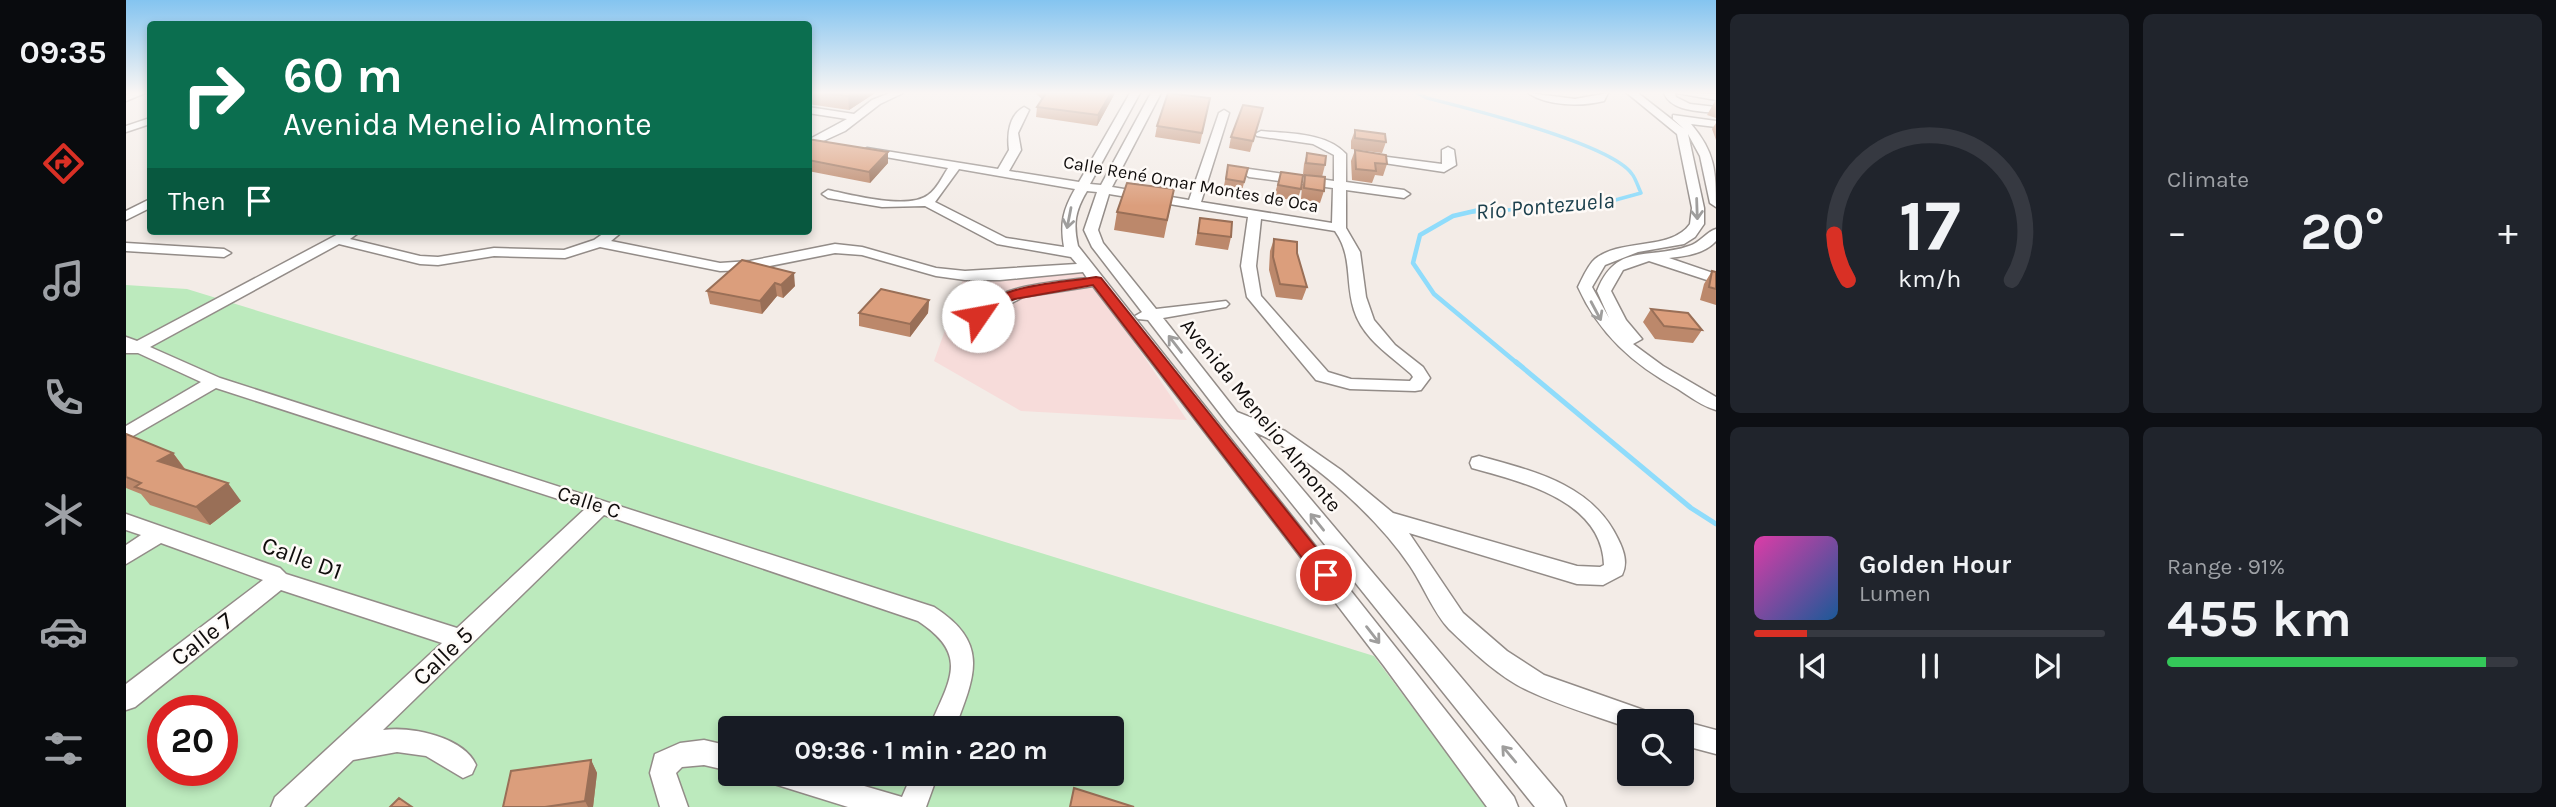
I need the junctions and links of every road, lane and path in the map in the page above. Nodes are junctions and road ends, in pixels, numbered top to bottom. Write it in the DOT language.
graph roads {
  1 [pos="839,131"];
  2 [pos="1013,131"];
  3 [pos="1113,131"];
  4 [pos="1136,131"];
  5 [pos="1218,131"];
  6 [pos="1682,131"];
  7 [pos="1692,131"];
  8 [pos="1261,134"];
  9 [pos="812,142"];
  10 [pos="812,143"];
  11 [pos="1448,150"];
  12 [pos="1340,154"];
  13 [pos="1690,163"];
  14 [pos="955,166"];
  15 [pos="1712,166"];
  16 [pos="1002,173"];
  17 [pos="1250,173"];
  18 [pos="1082,185"];
  19 [pos="1340,186"];
  20 [pos="1105,189"];
  21 [pos="828,194"];
  22 [pos="1404,194"];
  23 [pos="926,202"];
  24 [pos="1194,203"];
  25 [pos="1716,203"];
  26 [pos="147,205"];
  27 [pos="1255,214"];
  28 [pos="126,216"];
  29 [pos="1339,229"];
  30 [pos="1716,233"];
  31 [pos="347,235"];
  32 [pos="610,235"];
  33 [pos="338,240"];
  34 [pos="599,243"];
  35 [pos="126,247"];
  36 [pos="1635,248"];
  37 [pos="224,253"];
  38 [pos="1650,257"];
  39 [pos="1086,267"];
  40 [pos="1716,279"];
  41 [pos="1221,304"];
  42 [pos="1152,315"];
  43 [pos="978,316"];
  44 [pos="1125,319"];
  45 [pos="130,347"];
  46 [pos="214,382"];
  47 [pos="1716,392"];
  48 [pos="1716,404"];
  49 [pos="1194,407"];
  50 [pos="1231,416"];
  51 [pos="126,434"];
  52 [pos="1479,463"];
  53 [pos="601,506"];
  54 [pos="1386,519"];
  55 [pos="126,522"];
  56 [pos="157,535"];
  57 [pos="126,556"];
  58 [pos="278,580"];
  59 [pos="461,639"];
  60 [pos="126,699"];
  61 [pos="1617,712"];
  62 [pos="947,716"];
  63 [pos="1694,736"];
  64 [pos="1716,742"];
  65 [pos="346,749"];
  66 [pos="718,755"];
  67 [pos="463,765"];
  68 [pos="821,786"];
  69 [pos="920,786"];
  70 [pos="285,807"];
  71 [pos="674,807"];
  72 [pos="894,807"];
  73 [pos="912,807"];
  74 [pos="1504,807"];
  75 [pos="1552,807"];
  1 -- 9 [label="street"];
  2 -- 16 [label="street"];
  3 -- 18 [label="street"];
  4 -- 20 [label="street, Avenida Menelio Almonte"];
  5 -- 24 [label="street"];
  6 -- 13 [label="street"];
  7 -- 15 [label="street"];
  8 -- 12 [label="street"];
  10 -- 14 [label="street, Calle René Omar Montes de Oca"];
  11 -- 12 [label="street"];
  12 -- 19 [label="street"];
  13 -- 15 [label="street"];
  13 -- 36 [label="street, one-way"];
  14 -- 16 [label="street, Calle René Omar Montes de Oca"];
  14 -- 23 [label="street"];
  15 -- 25 [label="street"];
  16 -- 18 [label="street, Calle René Omar Montes de Oca"];
  17 -- 19 [label="street"];
  18 -- 20 [label="street, Calle René Omar Montes de Oca"];
  18 -- 39 [label="street, one-way"];
  19 -- 22 [label="street"];
  19 -- 29 [label="street"];
  20 -- 24 [label="street, Calle René Omar Montes de Oca"];
  20 -- 42 [label="street, Avenida Menelio Almonte"];
  21 -- 23 [label="street"];
  23 -- 39 [label="street"];
  24 -- 27 [label="street, Calle René Omar Montes de Oca"];
  26 -- 28 [label="street"];
  27 -- 29 [label="street, Calle René Omar Montes de Oca"];
  27 -- 29 [label="street, Calle René Omar Montes de Oca"];
  30 -- 38 [label="street"];
  31 -- 33 [label="street"];
  32 -- 34 [label="street"];
  33 -- 34 [label="street"];
  33 -- 45 [label="street"];
  34 -- 39 [label="street"];
  35 -- 37 [label="street"];
  36 -- 38 [label="street"];
  36 -- 48 [label="street, one-way"];
  38 -- 40 [label="street"];
  38 -- 47 [label="street"];
  39 -- 43 [label="street"];
  39 -- 44 [label="street"];
  41 -- 42 [label="street"];
  42 -- 44 [label="street"];
  50 -- 42 [label="street, Avenida Menelio Almonte, one-way"];
  44 -- 49 [label="street"];
  45 -- 46 [label="street, Calle C"];
  46 -- 51 [label="street"];
  46 -- 53 [label="street, Calle C"];
  49 -- 50 [label="street"];
  49 -- 74 [label="street, one-way"];
  50 -- 54 [label="street"];
  75 -- 50 [label="street, Avenida Menelio Almonte, one-way"];
  52 -- 54 [label="street"];
  53 -- 59 [label="street, Calle 5"];
  53 -- 62 [label="street, Calle C"];
  54 -- 61 [label="street"];
  55 -- 56 [label="street, Calle D1"];
  56 -- 57 [label="street"];
  56 -- 58 [label="street, Calle D1"];
  58 -- 59 [label="street, Calle D1"];
  58 -- 60 [label="street, Calle 7"];
  59 -- 65 [label="street, Calle 5"];
  63 -- 64 [label="street"];
  65 -- 67 [label="street"];
  65 -- 70 [label="street, Calle 5"];
  66 -- 71 [label="street"];
  68 -- 72 [label="street"];
  69 -- 73 [label="street"];
}
